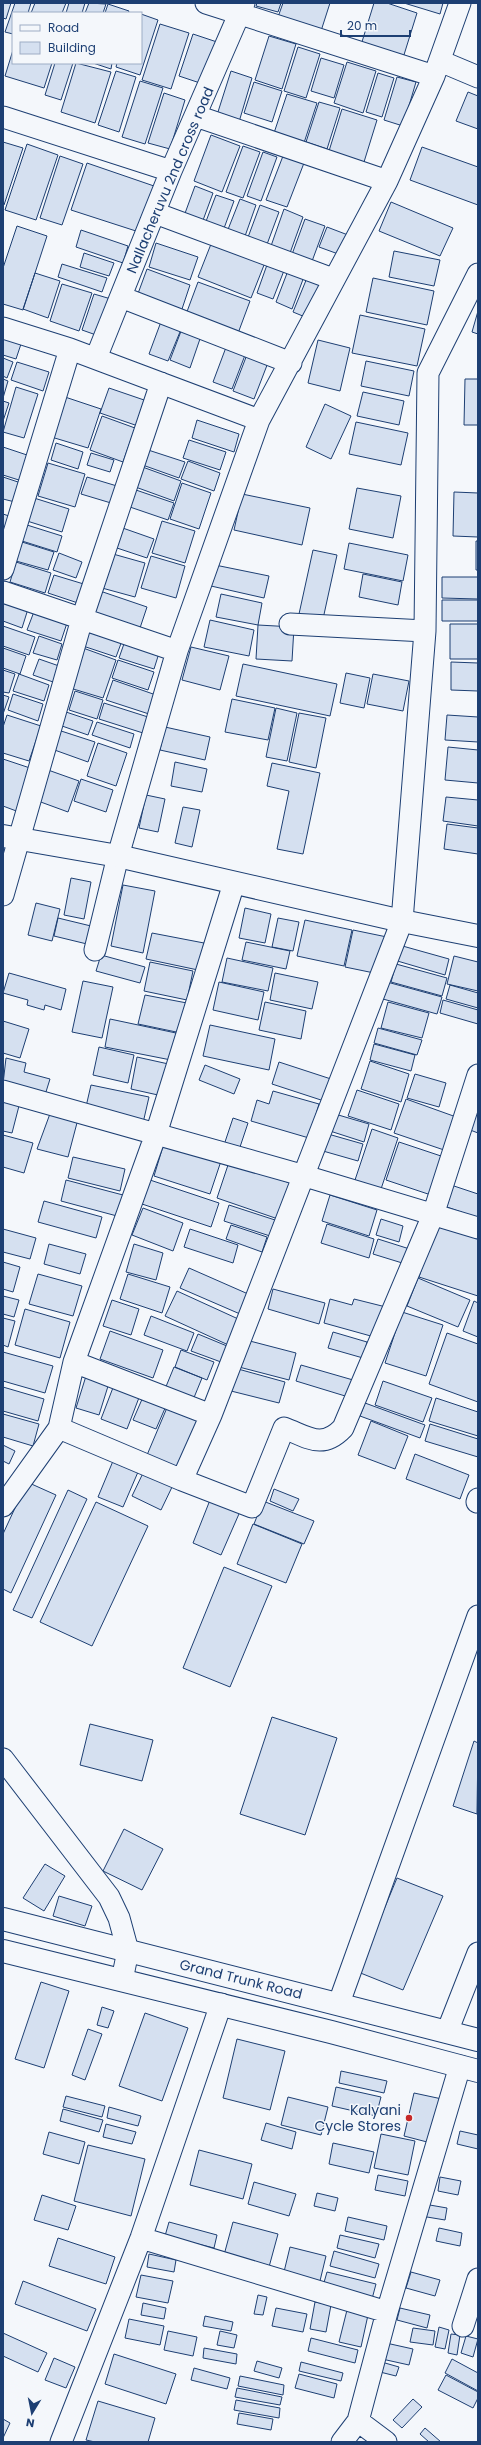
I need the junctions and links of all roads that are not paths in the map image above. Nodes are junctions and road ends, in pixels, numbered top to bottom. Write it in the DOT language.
graph roads {
  1 [pos="206,3"];
  2 [pos="460,3"];
  3 [pos="243,8"];
  4 [pos="437,68"];
  5 [pos="478,77"];
  6 [pos="196,116"];
  7 [pos="3,117"];
  8 [pos="171,171"];
  9 [pos="387,181"];
  10 [pos="155,213"];
  11 [pos="478,274"];
  12 [pos="333,279"];
  13 [pos="120,298"];
  14 [pos="3,328"];
  15 [pos="70,349"];
  16 [pos="96,358"];
  17 [pos="291,363"];
  18 [pos="161,383"];
  19 [pos="259,420"];
  20 [pos="3,569"];
  21 [pos="3,592"];
  22 [pos="82,619"];
  23 [pos="290,624"];
  24 [pos="425,631"];
  25 [pos="177,651"];
  26 [pos="10,837"];
  27 [pos="118,856"];
  28 [pos="234,883"];
  29 [pos="3,895"];
  30 [pos="402,921"];
  31 [pos="478,936"];
  32 [pos="95,950"];
  33 [pos="478,1075"];
  34 [pos="3,1091"];
  35 [pos="156,1134"];
  36 [pos="304,1176"];
  37 [pos="433,1215"];
  38 [pos="478,1228"];
  39 [pos="74,1362"];
  40 [pos="211,1415"];
  41 [pos="59,1428"];
  42 [pos="182,1480"];
  43 [pos="6,1495"];
  44 [pos="478,1616"];
  45 [pos="3,1759"];
  46 [pos="3,1919"];
  47 [pos="3,1950"];
  48 [pos="128,1951"];
  49 [pos="478,1953"];
  50 [pos="122,1980"];
  51 [pos="339,2003"];
  52 [pos="222,2004"];
  53 [pos="447,2032"];
  54 [pos="478,2040"];
  55 [pos="469,2068"];
  56 [pos="141,2238"];
  57 [pos="478,2279"];
  58 [pos="387,2312"];
  59 [pos="463,2326"];
  60 [pos="358,2421"];
  61 [pos="61,2442"];
  62 [pos="342,2442"];
  63 [pos="386,2442"];
  1 -- 3 [label="street"];
  2 -- 4 [label="street"];
  3 -- 4 [label="street"];
  3 -- 6 [label="street, Nallacheruvu 2nd cross road"];
  4 -- 5 [label="street"];
  4 -- 9 [label="street"];
  6 -- 8 [label="street, Nallacheruvu 2nd cross road"];
  6 -- 9 [label="street"];
  7 -- 8 [label="street"];
  8 -- 10 [label="street, Nallacheruvu 2nd cross road"];
  9 -- 12 [label="street"];
  10 -- 12 [label="street"];
  10 -- 13 [label="street, Nallacheruvu 2nd cross road"];
  11 -- 24 [label="street"];
  12 -- 17 [label="street"];
  13 -- 16 [label="street, Nallacheruvu 2nd cross road"];
  13 -- 17 [label="street"];
  14 -- 15 [label="street"];
  15 -- 16 [label="street"];
  15 -- 20 [label="street"];
  16 -- 18 [label="street"];
  17 -- 19 [label="street"];
  18 -- 19 [label="street"];
  18 -- 22 [label="street"];
  19 -- 25 [label="street"];
  21 -- 22 [label="street"];
  22 -- 25 [label="street"];
  22 -- 26 [label="street"];
  23 -- 24 [label="street"];
  24 -- 30 [label="street"];
  25 -- 27 [label="street"];
  26 -- 27 [label="main road"];
  26 -- 29 [label="street"];
  27 -- 28 [label="main road"];
  27 -- 32 [label="street"];
  28 -- 30 [label="main road"];
  28 -- 35 [label="street"];
  30 -- 31 [label="main road"];
  30 -- 36 [label="street"];
  33 -- 37 [label="street"];
  34 -- 35 [label="street"];
  35 -- 36 [label="street"];
  35 -- 39 [label="street"];
  36 -- 37 [label="street"];
  36 -- 40 [label="street"];
  37 -- 38 [label="street"];
  37 -- 42 [label="street"];
  39 -- 40 [label="street"];
  39 -- 41 [label="street"];
  40 -- 42 [label="street"];
  41 -- 42 [label="street"];
  41 -- 43 [label="street"];
  44 -- 51 [label="street"];
  45 -- 48 [label="street"];
  46 -- 48 [label="main road, Grand Trunk Road"];
  47 -- 50 [label="main road, Grand Trunk Road"];
  48 -- 50 [label="street"];
  48 -- 51 [label="main road, Grand Trunk Road"];
  49 -- 53 [label="street"];
  50 -- 52 [label="main road, Grand Trunk Road"];
  51 -- 53 [label="main road, Grand Trunk Road"];
  52 -- 55 [label="main road, Grand Trunk Road"];
  52 -- 56 [label="street"];
  53 -- 54 [label="main road, Grand Trunk Road"];
  55 -- 58 [label="street"];
  56 -- 58 [label="street"];
  56 -- 61 [label="street"];
  57 -- 59 [label="street"];
  58 -- 60 [label="street"];
  60 -- 62 [label="street"];
  60 -- 63 [label="street"];
}
